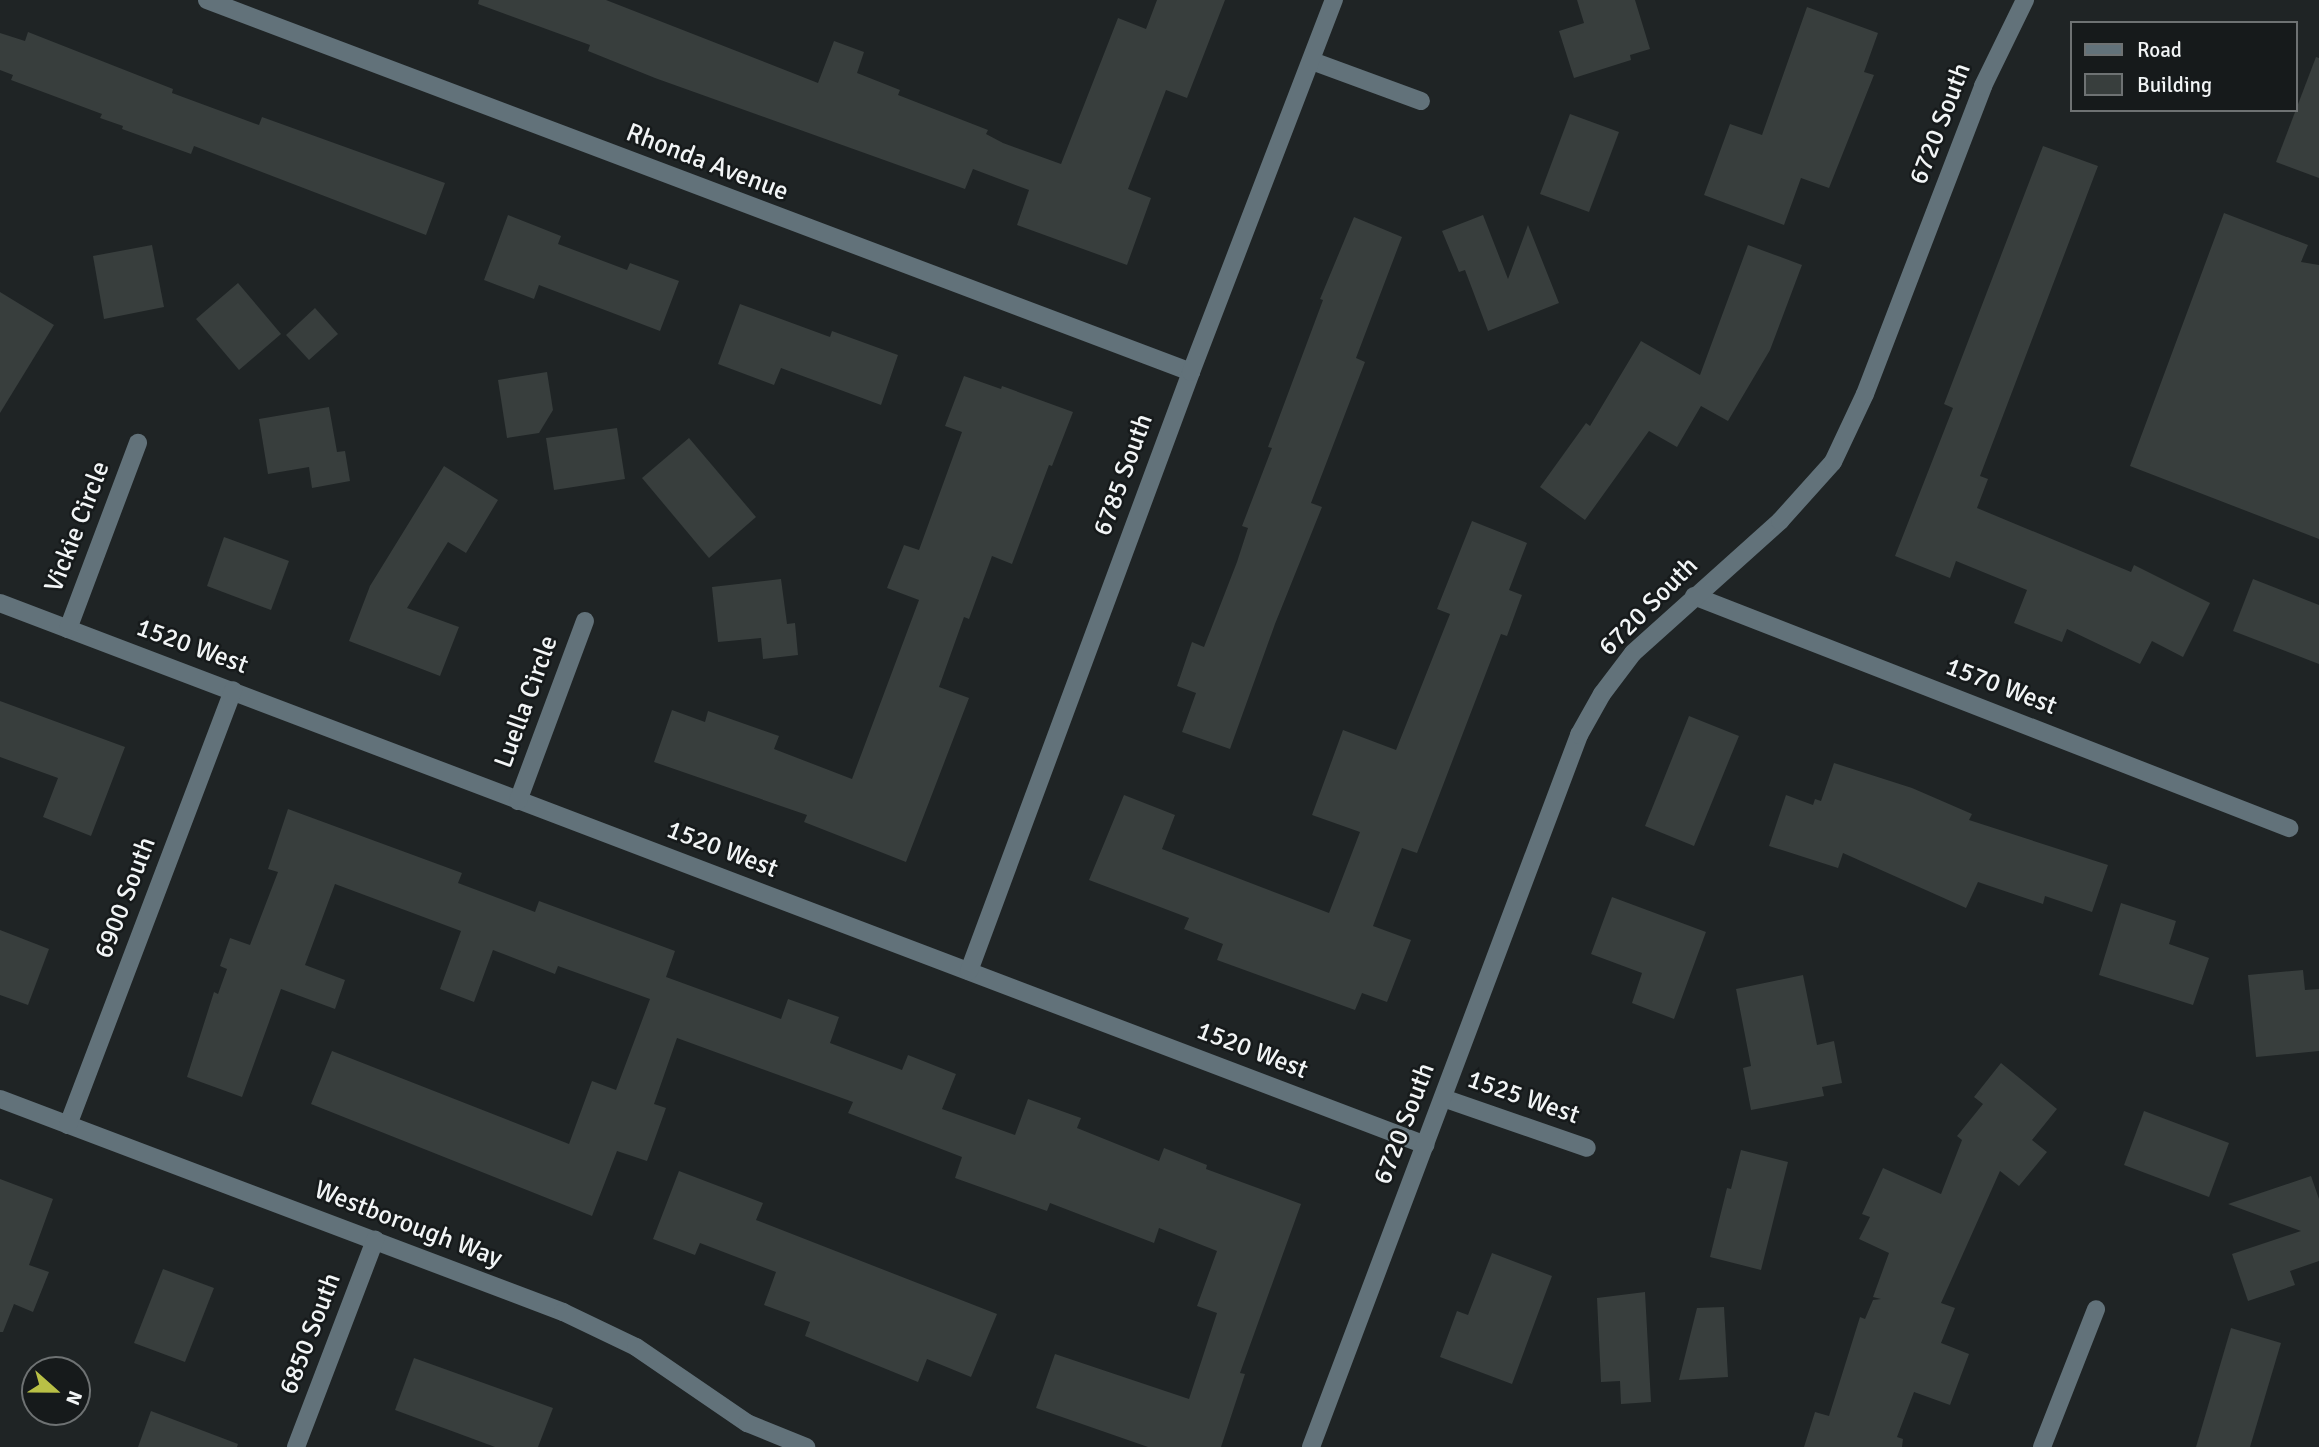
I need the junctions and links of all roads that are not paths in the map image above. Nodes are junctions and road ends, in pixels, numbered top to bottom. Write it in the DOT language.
graph roads {
  1 [pos="206,0"];
  2 [pos="1334,0"];
  3 [pos="2025,0"];
  4 [pos="1312,61"];
  5 [pos="1421,101"];
  6 [pos="1191,372"];
  7 [pos="138,443"];
  8 [pos="1694,596"];
  9 [pos="0,603"];
  10 [pos="585,621"];
  11 [pos="68,629"];
  12 [pos="233,690"];
  13 [pos="518,801"];
  14 [pos="2289,828"];
  15 [pos="969,971"];
  16 [pos="1443,1098"];
  17 [pos="0,1099"];
  18 [pos="68,1125"];
  19 [pos="1425,1145"];
  20 [pos="1587,1148"];
  21 [pos="375,1240"];
  22 [pos="2096,1309"];
  23 [pos="776,1442"];
  24 [pos="296,1447"];
  25 [pos="806,1447"];
  26 [pos="1311,1447"];
  27 [pos="2042,1447"];
  1 -- 6 [label="street, Rhonda Avenue"];
  2 -- 4 [label="street, 6785 South"];
  3 -- 8 [label="street, 6720 South"];
  4 -- 5 [label="street"];
  4 -- 6 [label="street, 6785 South"];
  6 -- 15 [label="street, 6785 South"];
  7 -- 11 [label="street, Vickie Circle"];
  8 -- 14 [label="street, 1570 West"];
  8 -- 16 [label="street, 6720 South"];
  9 -- 11 [label="street, 1520 West"];
  10 -- 13 [label="street, Luella Circle"];
  11 -- 12 [label="street, 1520 West"];
  12 -- 13 [label="street, 1520 West"];
  12 -- 18 [label="street, 6900 South"];
  13 -- 15 [label="street, 1520 West"];
  15 -- 19 [label="street, 1520 West"];
  16 -- 19 [label="street, 6720 South"];
  16 -- 20 [label="street, 1525 West"];
  17 -- 18 [label="street, Westborough Way"];
  18 -- 21 [label="street, Westborough Way"];
  19 -- 26 [label="street, 6720 South"];
  21 -- 23 [label="street, Westborough Way"];
  21 -- 24 [label="street, 6850 South"];
  22 -- 27 [label="street"];
  23 -- 25 [label="street, Westborough Way"];
}
